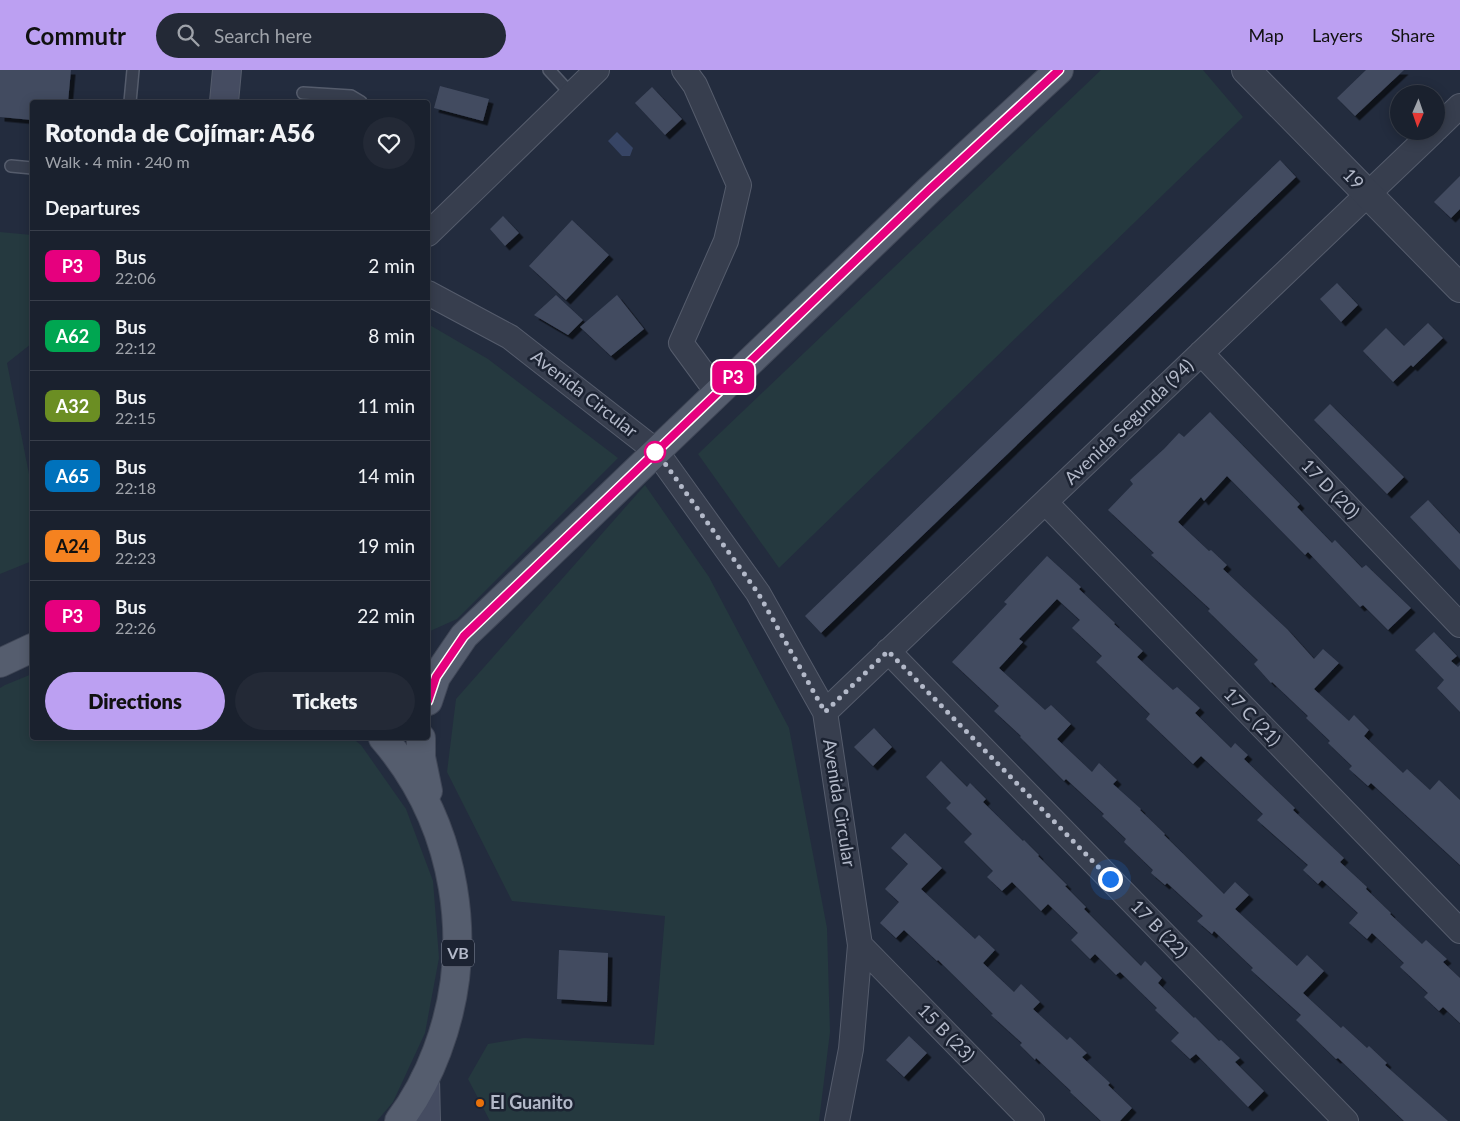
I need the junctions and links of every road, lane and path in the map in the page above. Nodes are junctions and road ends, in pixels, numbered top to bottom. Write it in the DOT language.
graph roads {
  1 [pos="132,70"];
  2 [pos="227,70"];
  3 [pos="549,70"];
  4 [pos="597,70"];
  5 [pos="684,70"];
  6 [pos="1059,70"];
  7 [pos="1246,70"];
  8 [pos="304,93"];
  9 [pos="572,95"];
  10 [pos="130,100"];
  11 [pos="224,100"];
  12 [pos="358,100"];
  13 [pos="1460,106"];
  14 [pos="1445,120"];
  15 [pos="1425,140"];
  16 [pos="11,166"];
  17 [pos="30,168"];
  18 [pos="1368,194"];
  19 [pos="430,232"];
  20 [pos="1460,288"];
  21 [pos="430,294"];
  22 [pos="1201,353"];
  23 [pos="717,392"];
  24 [pos="656,451"];
  25 [pos="1045,502"];
  26 [pos="1460,625"];
  27 [pos="464,636"];
  28 [pos="30,649"];
  29 [pos="888,651"];
  30 [pos="430,653"];
  31 [pos="0,663"];
  32 [pos="430,694"];
  33 [pos="825,712"];
  34 [pos="384,740"];
  35 [pos="421,740"];
  36 [pos="436,825"];
  37 [pos="1460,931"];
  38 [pos="860,945"];
  39 [pos="425,1079"];
  40 [pos="399,1121"];
  41 [pos="426,1121"];
  42 [pos="836,1121"];
  43 [pos="1032,1121"];
  44 [pos="1346,1121"];
  1 -- 10 [label="lane"];
  2 -- 11 [label="main road"];
  3 -- 9 [label="lane"];
  4 -- 9 [label="street"];
  5 -- 23 [label="street"];
  6 -- 23 [label="main road"];
  7 -- 18 [label="street, 19"];
  8 -- 12 [label="lane"];
  9 -- 19 [label="street"];
  13 -- 14 [label="street, Avenida Segunda (94)"];
  15 -- 18 [label="street, Avenida Segunda (94)"];
  16 -- 17 [label="lane"];
  18 -- 20 [label="street, 19"];
  18 -- 22 [label="street, Avenida Segunda (94)"];
  21 -- 24 [label="street, Avenida Circular"];
  22 -- 25 [label="street, Avenida Segunda (94)"];
  22 -- 26 [label="street, 17 D (20)"];
  23 -- 24 [label="main road"];
  24 -- 27 [label="main road"];
  24 -- 33 [label="street, Avenida Circular"];
  25 -- 29 [label="street, Avenida Segunda (94)"];
  25 -- 37 [label="street, 17 C (21)"];
  27 -- 30 [label="main road"];
  27 -- 32 [label="main road"];
  28 -- 31 [label="main road"];
  29 -- 33 [label="street, Avenida Segunda (94)"];
  29 -- 44 [label="street, 17 B (22)"];
  33 -- 38 [label="street, Avenida Circular"];
  34 -- 36 [label="main road, VB"];
  35 -- 36 [label="main road, VB"];
  36 -- 39 [label="main road, VB"];
  38 -- 42 [label="street, Avenida Circular"];
  38 -- 43 [label="street, 15 B (23)"];
  39 -- 40 [label="main road, VB"];
  39 -- 41 [label="main road"];
}
